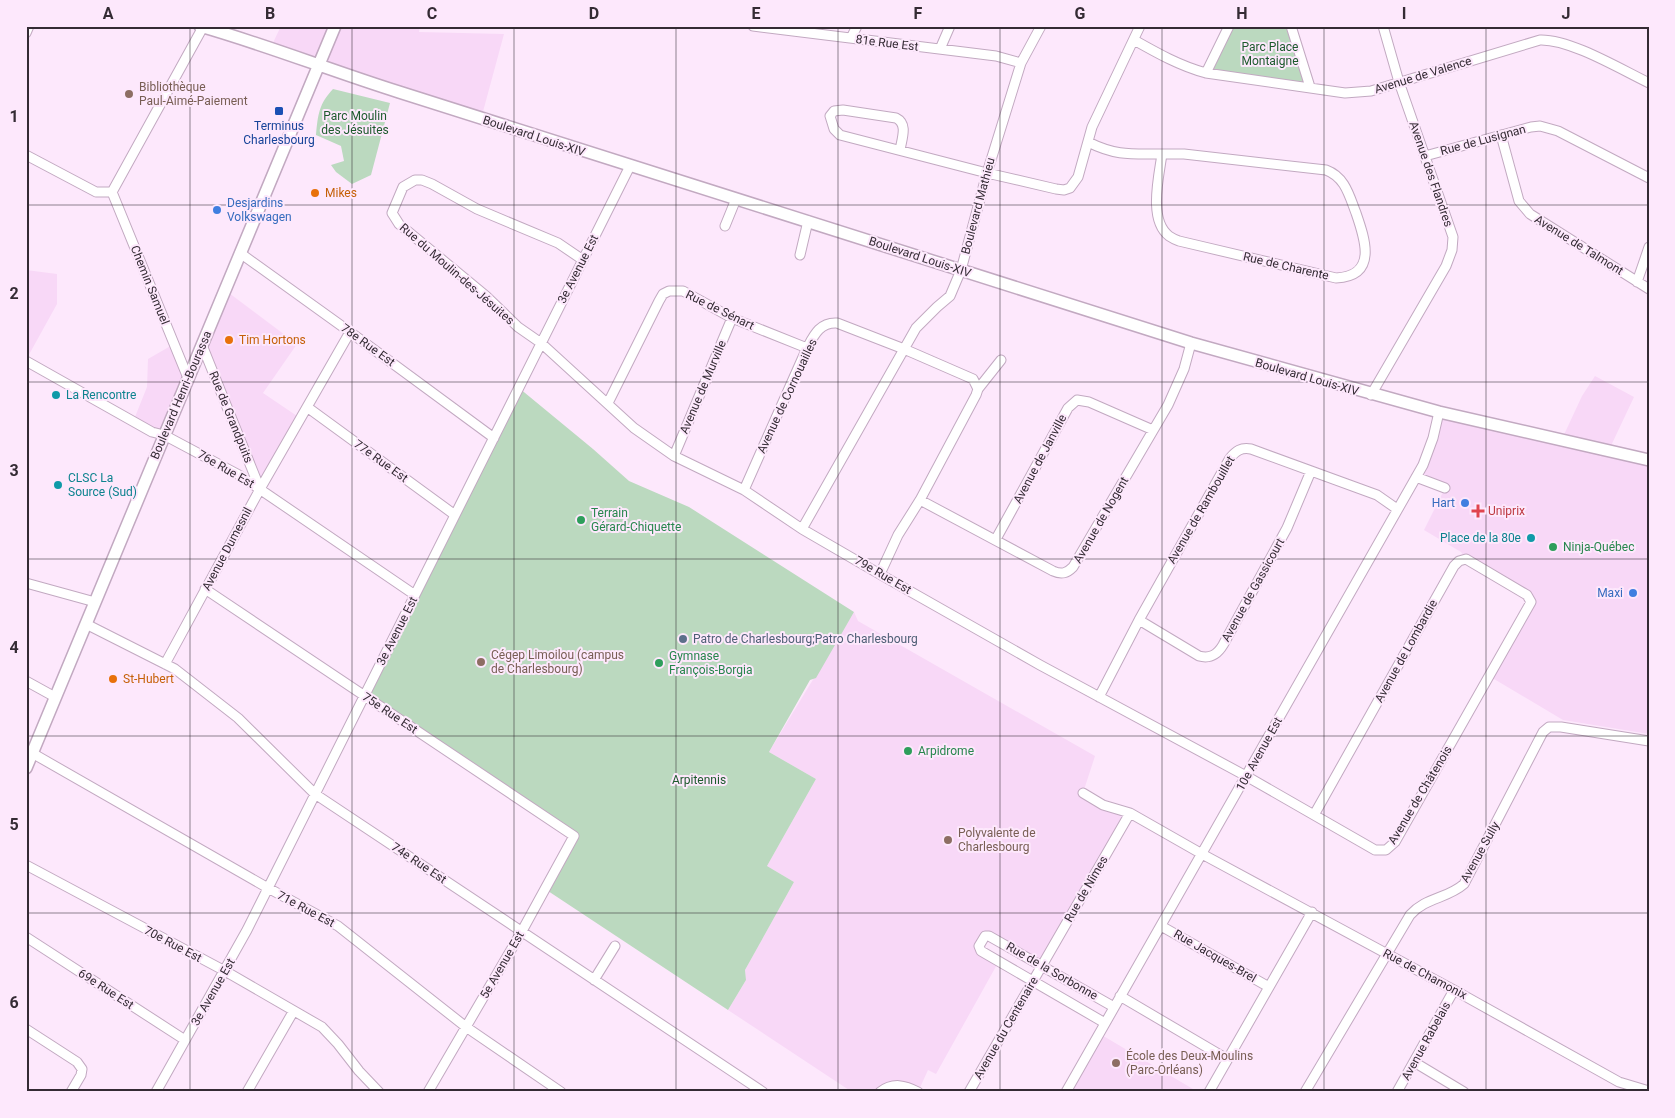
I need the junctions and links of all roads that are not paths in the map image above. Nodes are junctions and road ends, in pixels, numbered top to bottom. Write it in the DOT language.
graph roads {
  1 [pos="29,26"];
  2 [pos="335,26"];
  3 [pos="753,26"];
  4 [pos="857,26"];
  5 [pos="950,26"];
  6 [pos="1041,26"];
  7 [pos="1140,26"];
  8 [pos="1229,26"];
  9 [pos="1292,26"];
  10 [pos="1383,26"];
  11 [pos="206,27"];
  12 [pos="773,27"];
  13 [pos="26,33"];
  14 [pos="851,38"];
  15 [pos="1134,40"];
  16 [pos="940,49"];
  17 [pos="1021,63"];
  18 [pos="319,66"];
  19 [pos="1206,73"];
  20 [pos="1399,82"];
  21 [pos="1649,83"];
  22 [pos="1310,87"];
  23 [pos="1501,135"];
  24 [pos="1088,142"];
  25 [pos="900,150"];
  26 [pos="1162,154"];
  27 [pos="26,155"];
  28 [pos="1425,156"];
  29 [pos="630,166"];
  30 [pos="987,173"];
  31 [pos="1649,178"];
  32 [pos="112,192"];
  33 [pos="736,199"];
  34 [pos="808,221"];
  35 [pos="726,226"];
  36 [pos="1649,247"];
  37 [pos="240,253"];
  38 [pos="800,255"];
  39 [pos="583,260"];
  40 [pos="960,270"];
  41 [pos="1638,282"];
  42 [pos="1649,289"];
  43 [pos="732,318"];
  44 [pos="350,332"];
  45 [pos="541,343"];
  46 [pos="1191,344"];
  47 [pos="202,345"];
  48 [pos="807,348"];
  49 [pos="904,349"];
  50 [pos="1001,360"];
  51 [pos="26,361"];
  52 [pos="188,378"];
  53 [pos="978,389"];
  54 [pos="1371,395"];
  55 [pos="608,404"];
  56 [pos="307,407"];
  57 [pos="1439,412"];
  58 [pos="1153,430"];
  59 [pos="164,435"];
  60 [pos="494,438"];
  61 [pos="674,456"];
  62 [pos="1649,460"];
  63 [pos="1311,471"];
  64 [pos="1416,477"];
  65 [pos="1445,488"];
  66 [pos="260,489"];
  67 [pos="744,490"];
  68 [pos="920,500"];
  69 [pos="1397,509"];
  70 [pos="455,515"];
  71 [pos="802,529"];
  72 [pos="996,540"];
  73 [pos="880,574"];
  74 [pos="26,583"];
  75 [pos="205,589"];
  76 [pos="415,595"];
  77 [pos="1529,600"];
  78 [pos="94,602"];
  79 [pos="1138,620"];
  80 [pos="86,624"];
  81 [pos="165,664"];
  82 [pos="26,681"];
  83 [pos="364,696"];
  84 [pos="56,697"];
  85 [pos="1099,697"];
  86 [pos="1649,740"];
  87 [pos="32,753"];
  88 [pos="26,766"];
  89 [pos="1246,776"];
  90 [pos="1083,793"];
  91 [pos="315,794"];
  92 [pos="1130,813"];
  93 [pos="1314,815"];
  94 [pos="574,836"];
  95 [pos="1202,854"];
  96 [pos="26,865"];
  97 [pos="268,888"];
  98 [pos="1312,912"];
  99 [pos="1161,926"];
  100 [pos="522,931"];
  101 [pos="26,938"];
  102 [pos="615,946"];
  103 [pos="1386,953"];
  104 [pos="1042,965"];
  105 [pos="225,971"];
  106 [pos="594,980"];
  107 [pos="1033,981"];
  108 [pos="1269,987"];
  109 [pos="1454,990"];
  110 [pos="1120,996"];
  111 [pos="1114,1007"];
  112 [pos="293,1012"];
  113 [pos="1105,1023"];
  114 [pos="466,1027"];
  115 [pos="26,1030"];
  116 [pos="185,1040"];
  117 [pos="1227,1059"];
  118 [pos="1414,1062"];
  119 [pos="1649,1091"];
  120 [pos="71,1092"];
  121 [pos="156,1092"];
  122 [pos="248,1092"];
  123 [pos="379,1092"];
  124 [pos="428,1092"];
  125 [pos="561,1092"];
  126 [pos="763,1092"];
  127 [pos="880,1092"];
  128 [pos="918,1092"];
  129 [pos="969,1092"];
  130 [pos="1066,1092"];
  131 [pos="1209,1092"];
  132 [pos="1306,1092"];
  133 [pos="1397,1092"];
  134 [pos="1464,1092"];
  1 -- 13 [label="street"];
  2 -- 18 [label="main road, Boulevard Henri-Bourassa"];
  3 -- 12 [label="street, 81e Rue Est"];
  4 -- 14 [label="street"];
  5 -- 16 [label="street"];
  6 -- 17 [label="street, Boulevard Mathieu"];
  7 -- 15 [label="street"];
  8 -- 19 [label="street"];
  9 -- 22 [label="street"];
  10 -- 20 [label="street, Avenue des Flandres"];
  11 -- 18 [label="main road, Boulevard Louis-XIV"];
  11 -- 32 [label="street"];
  12 -- 14 [label="street, 81e Rue Est"];
  14 -- 16 [label="street, 81e Rue Est"];
  15 -- 19 [label="street, Avenue de Valence"];
  15 -- 24 [label="street"];
  16 -- 17 [label="street, 81e Rue Est"];
  17 -- 30 [label="street, Boulevard Mathieu"];
  18 -- 29 [label="main road, Boulevard Louis-XIV"];
  18 -- 37 [label="main road, Boulevard Henri-Bourassa"];
  19 -- 22 [label="street, Avenue de Valence"];
  20 -- 21 [label="street, Avenue de Valence"];
  20 -- 22 [label="street, Avenue de Valence"];
  20 -- 28 [label="street, Avenue des Flandres"];
  23 -- 28 [label="street, Rue de Lusignan"];
  23 -- 31 [label="street, Rue de Lusignan"];
  23 -- 41 [label="street, Avenue de Talmont"];
  24 -- 26 [label="street, Rue de Charente"];
  24 -- 30 [label="street"];
  25 -- 25 [label="street"];
  25 -- 30 [label="street"];
  26 -- 26 [label="street, Rue de Charente"];
  27 -- 32 [label="street"];
  28 -- 54 [label="street, Avenue des Flandres"];
  29 -- 33 [label="main road, Boulevard Louis-XIV"];
  29 -- 39 [label="street, 3e Avenue Est"];
  30 -- 40 [label="street, Boulevard Mathieu"];
  32 -- 52 [label="street, Chemin Samuel"];
  33 -- 34 [label="main road, Boulevard Louis-XIV"];
  33 -- 35 [label="street"];
  34 -- 38 [label="street"];
  34 -- 40 [label="main road, Boulevard Louis-XIV"];
  36 -- 41 [label="street"];
  37 -- 44 [label="street, 78e Rue Est"];
  37 -- 47 [label="main road, Boulevard Henri-Bourassa"];
  39 -- 45 [label="street, 3e Avenue Est"];
  39 -- 45 [label="street, Rue du Moulin-des-Jésuites"];
  40 -- 46 [label="main road, Boulevard Louis-XIV"];
  40 -- 49 [label="street, Boulevard Mathieu"];
  41 -- 42 [label="street, Avenue de Talmont"];
  43 -- 48 [label="street, Rue de Sénart"];
  43 -- 55 [label="street, Rue de Sénart"];
  43 -- 61 [label="street, Avenue de Murville"];
  44 -- 56 [label="street, Avenue Dumesnil"];
  44 -- 60 [label="street, 78e Rue Est"];
  45 -- 55 [label="street, 79e Rue Est"];
  45 -- 60 [label="street, 3e Avenue Est"];
  46 -- 54 [label="main road, Boulevard Louis-XIV"];
  46 -- 58 [label="street, Avenue de Nogent"];
  47 -- 52 [label="main road, Boulevard Henri-Bourassa"];
  47 -- 66 [label="street, Rue de Grandpuits"];
  48 -- 49 [label="street, Avenue de Cornouailles"];
  48 -- 67 [label="street, Avenue de Cornouailles"];
  49 -- 53 [label="street, Avenue de Cornouailles"];
  49 -- 71 [label="street, Boulevard Mathieu"];
  50 -- 53 [label="street"];
  51 -- 59 [label="street, 76e Rue Est"];
  52 -- 59 [label="main road, Boulevard Henri-Bourassa"];
  53 -- 68 [label="street"];
  54 -- 57 [label="main road, Boulevard Louis-XIV"];
  55 -- 61 [label="street, 79e Rue Est"];
  56 -- 66 [label="street, Avenue Dumesnil"];
  56 -- 70 [label="street, 77e Rue Est"];
  57 -- 62 [label="main road, Boulevard Louis-XIV"];
  57 -- 64 [label="street, 10e Avenue Est"];
  58 -- 72 [label="street, Avenue de Janville"];
  58 -- 72 [label="street, Avenue de Nogent"];
  59 -- 66 [label="street, 76e Rue Est"];
  59 -- 78 [label="main road, Boulevard Henri-Bourassa"];
  60 -- 70 [label="street, 3e Avenue Est"];
  61 -- 67 [label="street, 79e Rue Est"];
  63 -- 69 [label="street, Avenue de Rambouillet"];
  63 -- 79 [label="street, Avenue de Rambouillet"];
  63 -- 79 [label="street, Avenue de Gassicourt"];
  64 -- 65 [label="street"];
  64 -- 69 [label="street, 10e Avenue Est"];
  66 -- 75 [label="street, Avenue Dumesnil"];
  66 -- 76 [label="street, 76e Rue Est"];
  67 -- 71 [label="street, 79e Rue Est"];
  68 -- 72 [label="street, Avenue de Nogent"];
  68 -- 73 [label="street"];
  69 -- 89 [label="street, 10e Avenue Est"];
  70 -- 76 [label="street, 3e Avenue Est"];
  71 -- 73 [label="street, 79e Rue Est"];
  73 -- 85 [label="street, 79e Rue Est"];
  74 -- 78 [label="street"];
  75 -- 81 [label="street, Avenue Dumesnil"];
  75 -- 83 [label="street, 75e Rue Est"];
  76 -- 83 [label="street, 3e Avenue Est"];
  77 -- 93 [label="street, Avenue de Châtenois"];
  77 -- 93 [label="street, Avenue de Lombardie"];
  78 -- 80 [label="main road, Boulevard Henri-Bourassa"];
  79 -- 85 [label="street, Avenue de Rambouillet"];
  80 -- 81 [label="street, 74e Rue Est"];
  80 -- 84 [label="main road, Boulevard Henri-Bourassa"];
  81 -- 91 [label="street, 74e Rue Est"];
  82 -- 84 [label="street"];
  83 -- 91 [label="street, 3e Avenue Est"];
  83 -- 94 [label="street, 75e Rue Est"];
  84 -- 87 [label="main road, Boulevard Henri-Bourassa"];
  85 -- 89 [label="street, 79e Rue Est"];
  86 -- 103 [label="street, Avenue Sully"];
  87 -- 88 [label="main road, Boulevard Henri-Bourassa"];
  87 -- 97 [label="street, 71e Rue Est"];
  89 -- 93 [label="street, Avenue de Châtenois"];
  89 -- 95 [label="street, 10e Avenue Est"];
  90 -- 92 [label="street"];
  91 -- 97 [label="street, 3e Avenue Est"];
  91 -- 100 [label="street, 74e Rue Est"];
  92 -- 95 [label="street"];
  92 -- 104 [label="street, Rue de Nîmes"];
  94 -- 100 [label="street, 5e Avenue Est"];
  95 -- 98 [label="street, Rue de Chamonix"];
  95 -- 99 [label="street, 10e Avenue Est"];
  96 -- 105 [label="street, 70e Rue Est"];
  97 -- 105 [label="street, 3e Avenue Est"];
  97 -- 114 [label="street, 71e Rue Est"];
  98 -- 103 [label="street, Rue de Chamonix"];
  98 -- 108 [label="street"];
  99 -- 108 [label="street, Rue Jacques-Brel"];
  99 -- 110 [label="street, 10e Avenue Est"];
  100 -- 106 [label="street, 74e Rue Est"];
  100 -- 114 [label="street, 5e Avenue Est"];
  101 -- 116 [label="street, 69e Rue Est"];
  102 -- 106 [label="street"];
  103 -- 109 [label="street, Rue de Chamonix"];
  103 -- 132 [label="street, Avenue Sully"];
  104 -- 107 [label="street, Avenue du Centenaire"];
  104 -- 107 [label="street, Rue de la Sorbonne"];
  104 -- 111 [label="street, Rue de la Sorbonne"];
  105 -- 112 [label="street, 70e Rue Est"];
  105 -- 116 [label="street, 3e Avenue Est"];
  106 -- 126 [label="street, 74e Rue Est"];
  107 -- 113 [label="street, Rue de la Sorbonne"];
  107 -- 129 [label="street, Avenue du Centenaire"];
  108 -- 117 [label="street"];
  109 -- 118 [label="street, Avenue Rabelais"];
  109 -- 119 [label="street, Rue de Chamonix"];
  110 -- 111 [label="street, 10e Avenue Est"];
  110 -- 117 [label="street"];
  111 -- 113 [label="street, 10e Avenue Est"];
  112 -- 122 [label="street"];
  112 -- 123 [label="street, 70e Rue Est"];
  113 -- 130 [label="street, 10e Avenue Est"];
  114 -- 124 [label="street, 5e Avenue Est"];
  114 -- 125 [label="street, 71e Rue Est"];
  115 -- 120 [label="street"];
  116 -- 121 [label="street, 3e Avenue Est"];
  117 -- 131 [label="street"];
  118 -- 133 [label="street, Avenue Rabelais"];
  118 -- 134 [label="street"];
  127 -- 128 [label="street"];
}
